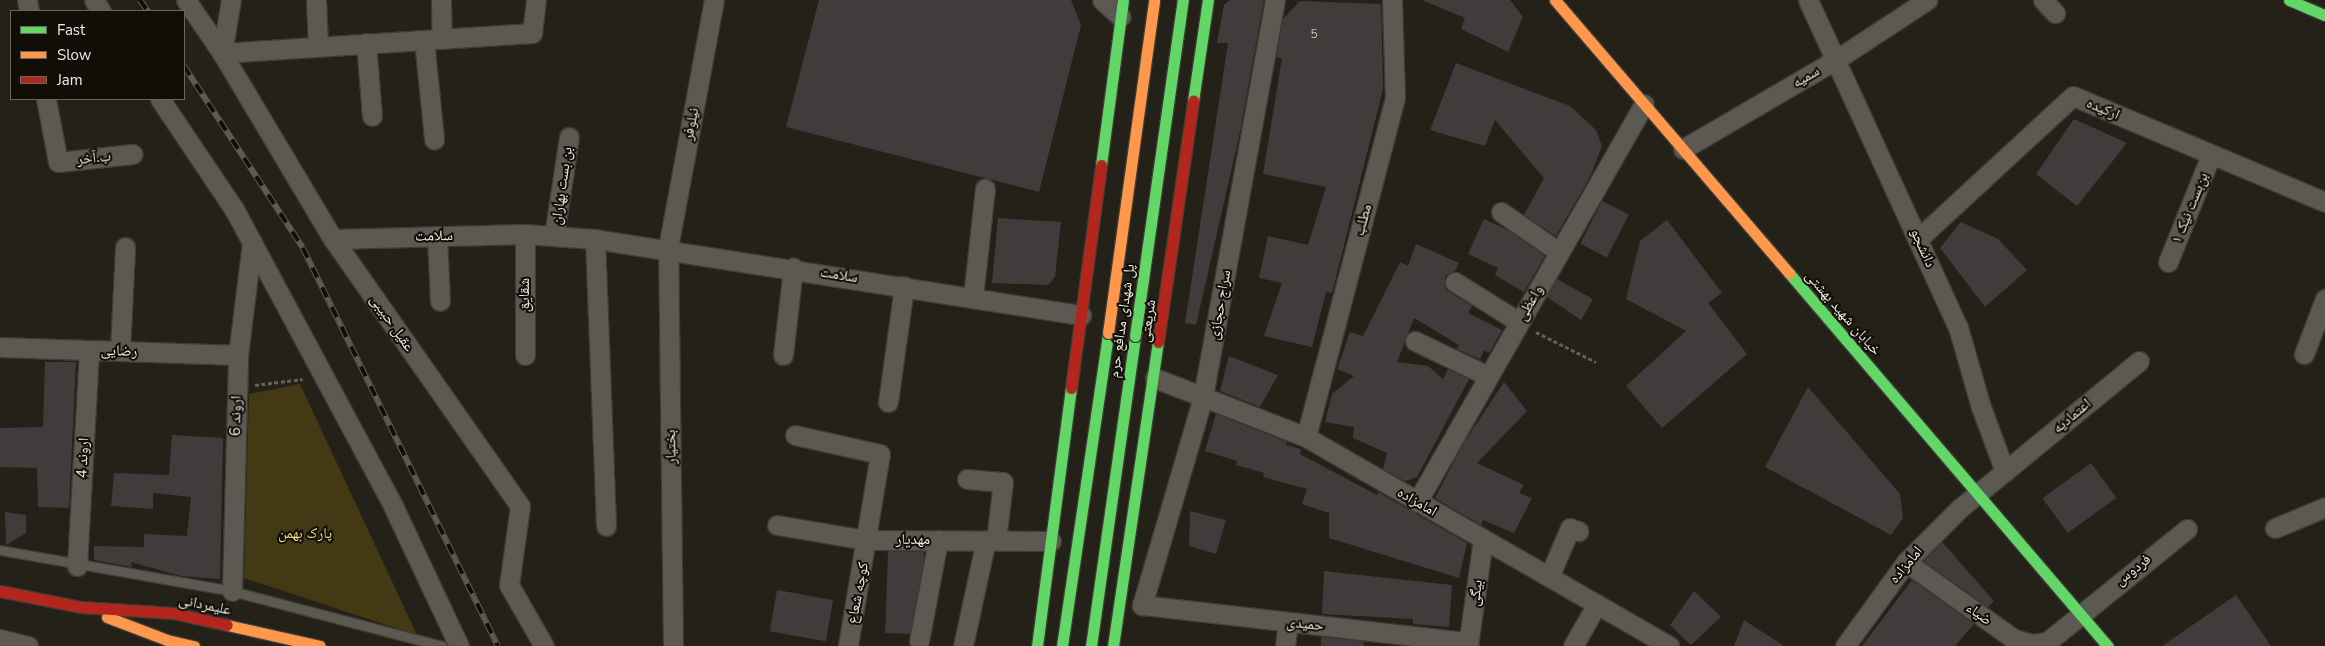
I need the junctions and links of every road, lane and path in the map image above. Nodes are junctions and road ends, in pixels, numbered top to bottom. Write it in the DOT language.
graph roads {
  1 [pos="186,0"];
  2 [pos="231,0"];
  3 [pos="316,0"];
  4 [pos="441,0"];
  5 [pos="536,0"];
  6 [pos="714,0"];
  7 [pos="1102,0"];
  8 [pos="1184,0"];
  9 [pos="1208,0"];
  10 [pos="1275,0"];
  11 [pos="1392,0"];
  12 [pos="1555,0"];
  13 [pos="1808,0"];
  14 [pos="1927,0"];
  15 [pos="2289,0"];
  16 [pos="1148,2"];
  17 [pos="1122,8"];
  18 [pos="2325,15"];
  19 [pos="433,39"];
  20 [pos="366,43"];
  21 [pos="318,46"];
  22 [pos="1118,48"];
  23 [pos="222,52"];
  24 [pos="1837,60"];
  25 [pos="1199,65"];
  26 [pos="46,100"];
  27 [pos="161,100"];
  28 [pos="1644,104"];
  29 [pos="372,116"];
  30 [pos="569,137"];
  31 [pos="434,139"];
  32 [pos="1682,149"];
  33 [pos="133,154"];
  34 [pos="2211,155"];
  35 [pos="985,189"];
  36 [pos="2325,202"];
  37 [pos="1501,212"];
  38 [pos="525,234"];
  39 [pos="437,236"];
  40 [pos="554,236"];
  41 [pos="1919,238"];
  42 [pos="332,239"];
  43 [pos="596,239"];
  44 [pos="252,242"];
  45 [pos="126,247"];
  46 [pos="668,248"];
  47 [pos="1560,252"];
  48 [pos="2168,262"];
  49 [pos="793,268"];
  50 [pos="1455,282"];
  51 [pos="904,286"];
  52 [pos="973,297"];
  53 [pos="2325,299"];
  54 [pos="440,301"];
  55 [pos="1081,314"];
  56 [pos="1519,322"];
  57 [pos="1537,333"];
  58 [pos="1415,341"];
  59 [pos="0,347"];
  60 [pos="89,350"];
  61 [pos="120,351"];
  62 [pos="2304,354"];
  63 [pos="238,355"];
  64 [pos="525,355"];
  65 [pos="783,355"];
  66 [pos="2138,361"];
  67 [pos="1596,362"];
  68 [pos="324,376"];
  69 [pos="1488,376"];
  70 [pos="1155,378"];
  71 [pos="237,388"];
  72 [pos="1203,397"];
  73 [pos="888,402"];
  74 [pos="795,435"];
  75 [pos="1306,437"];
  76 [pos="2005,472"];
  77 [pos="967,479"];
  78 [pos="1978,493"];
  79 [pos="1417,502"];
  80 [pos="2325,508"];
  81 [pos="777,525"];
  82 [pos="606,526"];
  83 [pos="2275,528"];
  84 [pos="2187,529"];
  85 [pos="1578,531"];
  86 [pos="868,540"];
  87 [pos="938,540"];
  88 [pos="991,540"];
  89 [pos="1483,540"];
  90 [pos="1051,541"];
  91 [pos="0,550"];
  92 [pos="1906,562"];
  93 [pos="77,566"];
  94 [pos="1549,577"];
  95 [pos="0,591"];
  96 [pos="232,591"];
  97 [pos="1596,604"];
  98 [pos="1142,605"];
  99 [pos="81,607"];
  100 [pos="2079,612"];
  101 [pos="1288,622"];
  102 [pos="0,639"];
  103 [pos="919,640"];
  104 [pos="1468,644"];
  105 [pos="28,646"];
  106 [pos="194,646"];
  107 [pos="320,646"];
  108 [pos="442,646"];
  109 [pos="459,646"];
  110 [pos="544,646"];
  111 [pos="673,646"];
  112 [pos="848,646"];
  113 [pos="963,646"];
  114 [pos="1037,646"];
  115 [pos="1062,646"];
  116 [pos="1091,646"];
  117 [pos="1113,646"];
  118 [pos="1285,646"];
  119 [pos="1573,646"];
  120 [pos="1669,646"];
  121 [pos="1845,646"];
  122 [pos="2108,646"];
  1 -- 23 [label="street, عقیل حبیبی"];
  2 -- 23 [label="street"];
  3 -- 21 [label="street"];
  4 -- 19 [label="street"];
  5 -- 19 [label="street"];
  6 -- 46 [label="street, نیلوفر"];
  7 -- 17 [label="street"];
  8 -- 16 [label="main road"];
  8 -- 116 [label="main road, پل شهدای مدافع حرم, bridge"];
  9 -- 25 [label="main road, شریعتی"];
  10 -- 72 [label="street, سراج حجازی"];
  11 -- 75 [label="street, مطلب"];
  12 -- 28 [label="main road, خیابان شهید بهشتی"];
  13 -- 24 [label="street, دانشجو"];
  14 -- 24 [label="street, سمیه"];
  15 -- 18 [label="main road"];
  16 -- 115 [label="main road, پل شهدای مدافع حرم, bridge"];
  17 -- 22 [label="main road"];
  19 -- 20 [label="street"];
  19 -- 31 [label="street"];
  20 -- 21 [label="street"];
  20 -- 29 [label="street"];
  21 -- 23 [label="street"];
  22 -- 25 [label="main road"];
  22 -- 55 [label="main road"];
  23 -- 42 [label="street, عقیل حبیبی"];
  24 -- 32 [label="street, سمیه"];
  24 -- 41 [label="street, دانشجو"];
  25 -- 70 [label="main road, شریعتی"];
  26 -- 33 [label="street, ب.آخر"];
  27 -- 44 [label="street"];
  28 -- 32 [label="main road, خیابان شهید بهشتی"];
  28 -- 47 [label="street, واعظی"];
  30 -- 40 [label="street, بن بست بهاران"];
  32 -- 78 [label="main road, خیابان شهید بهشتی"];
  34 -- 36 [label="street, ارکیده"];
  34 -- 41 [label="street, ارکیده"];
  34 -- 48 [label="street, بن‌بست نیک ۱"];
  35 -- 52 [label="street"];
  37 -- 47 [label="street"];
  38 -- 39 [label="street, سلامت"];
  38 -- 40 [label="street, سلامت"];
  38 -- 64 [label="street, شقایق"];
  39 -- 42 [label="street, سلامت"];
  39 -- 54 [label="street"];
  40 -- 43 [label="street, سلامت"];
  41 -- 76 [label="street, دانشجو"];
  42 -- 110 [label="street, عقیل حبیبی"];
  43 -- 46 [label="street, سلامت"];
  43 -- 82 [label="street"];
  44 -- 63 [label="street, اروند 6"];
  44 -- 68 [label="street"];
  45 -- 61 [label="street"];
  46 -- 49 [label="street, سلامت"];
  46 -- 111 [label="street, بختیار"];
  47 -- 56 [label="street, واعظی"];
  49 -- 51 [label="street, سلامت"];
  49 -- 65 [label="street"];
  50 -- 56 [label="street"];
  51 -- 52 [label="street, سلامت"];
  51 -- 73 [label="street"];
  52 -- 55 [label="street, سلامت"];
  53 -- 62 [label="street"];
  55 -- 90 [label="main road"];
  56 -- 69 [label="street, واعظی"];
  57 -- 67 [label="path"];
  58 -- 69 [label="street"];
  59 -- 60 [label="street, رضایی"];
  60 -- 61 [label="street, رضایی"];
  60 -- 93 [label="street, اروند 4"];
  61 -- 63 [label="street, رضایی"];
  63 -- 71 [label="street, اروند 6"];
  66 -- 76 [label="street, اعتمادیه"];
  68 -- 71 [label="path"];
  68 -- 109 [label="street"];
  69 -- 79 [label="street, واعظی"];
  70 -- 72 [label="street, امامزاده"];
  70 -- 117 [label="main road, شریعتی"];
  71 -- 96 [label="street, اروند 6"];
  72 -- 75 [label="street, امامزاده"];
  72 -- 98 [label="street, سراج حجازی"];
  74 -- 86 [label="street, کوچه شعاع"];
  75 -- 79 [label="street, امامزاده"];
  76 -- 78 [label="street"];
  77 -- 88 [label="street"];
  78 -- 92 [label="street, امامزاده"];
  78 -- 100 [label="main road, خیابان شهید بهشتی"];
  79 -- 89 [label="street, امامزاده"];
  80 -- 83 [label="street"];
  81 -- 86 [label="street, مهدیار"];
  84 -- 100 [label="street, فردوس"];
  85 -- 94 [label="street"];
  86 -- 87 [label="street, مهدیار"];
  86 -- 112 [label="street, کوچه شعاع"];
  87 -- 88 [label="street, مهدیار"];
  87 -- 103 [label="street"];
  88 -- 90 [label="street, مهدیار"];
  88 -- 113 [label="street"];
  89 -- 94 [label="street, امامزاده"];
  89 -- 104 [label="street, بیگی"];
  90 -- 114 [label="main road"];
  91 -- 93 [label="lane"];
  92 -- 100 [label="street, ضیاء"];
  92 -- 121 [label="street, امامزاده"];
  93 -- 96 [label="lane"];
  94 -- 97 [label="street, امامزاده"];
  95 -- 99 [label="main road, علیمردانی"];
  96 -- 108 [label="lane"];
  97 -- 119 [label="street"];
  97 -- 120 [label="street, امامزاده"];
  98 -- 101 [label="street, حمیدی"];
  99 -- 106 [label="main road, علیمردانی"];
  99 -- 107 [label="main road, علیمردانی"];
  100 -- 122 [label="main road, خیابان شهید بهشتی"];
  101 -- 104 [label="street, حمیدی"];
  101 -- 118 [label="street"];
  102 -- 105 [label="street"];
}
